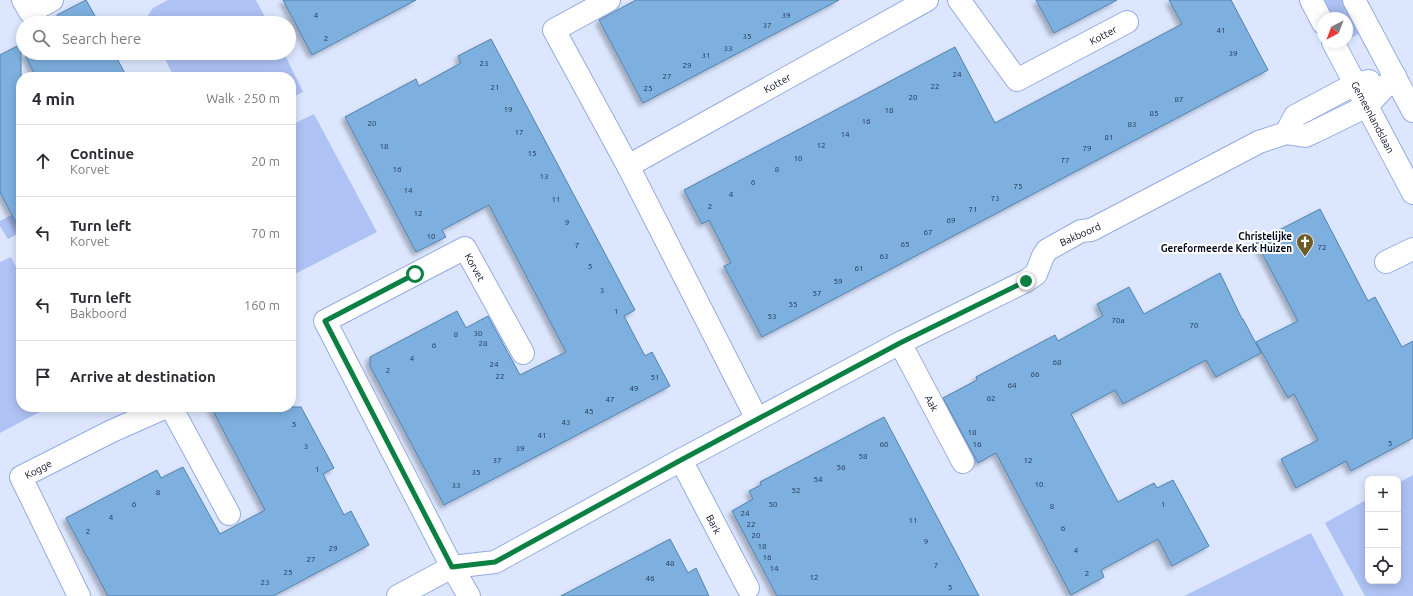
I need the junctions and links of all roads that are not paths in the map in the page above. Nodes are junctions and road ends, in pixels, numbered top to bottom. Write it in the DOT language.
graph roads {
  1 [pos="23,0"];
  2 [pos="52,0"];
  3 [pos="609,0"];
  4 [pos="927,0"];
  5 [pos="959,0"];
  6 [pos="1311,0"];
  7 [pos="1354,0"];
  8 [pos="1317,12"];
  9 [pos="1127,22"];
  10 [pos="1336,48"];
  11 [pos="1395,76"];
  12 [pos="1355,84"];
  13 [pos="1367,106"];
  14 [pos="1413,111"];
  15 [pos="1286,133"];
  16 [pos="628,166"];
  17 [pos="1413,193"];
  18 [pos="1413,248"];
  19 [pos="1386,262"];
  20 [pos="900,343"];
  21 [pos="523,353"];
  22 [pos="155,412"];
  23 [pos="174,412"];
  24 [pos="757,420"];
  25 [pos="681,460"];
  26 [pos="963,462"];
  27 [pos="229,514"];
  28 [pos="452,567"];
  29 [pos="748,588"];
  30 [pos="72,594"];
  31 [pos="398,596"];
  32 [pos="469,596"];
  1 -- 2 [label="street"];
  3 -- 16 [label="street"];
  4 -- 16 [label="street, Kotter"];
  5 -- 9 [label="street, Kotter"];
  6 -- 8 [label="street"];
  7 -- 11 [label="street"];
  10 -- 12 [label="street, Gemeenlandslaan"];
  11 -- 12 [label="street"];
  11 -- 13 [label="street, Bakboord"];
  11 -- 14 [label="street"];
  12 -- 13 [label="street, Gemeenlandslaan"];
  12 -- 15 [label="street"];
  13 -- 15 [label="street, Bakboord"];
  13 -- 17 [label="street, Gemeenlandslaan"];
  15 -- 20 [label="street, Bakboord"];
  16 -- 24 [label="street"];
  18 -- 19 [label="street"];
  20 -- 24 [label="street, Bakboord"];
  20 -- 26 [label="street, Aak"];
  21 -- 28 [label="street, Korvet"];
  22 -- 30 [label="street, Kogge"];
  23 -- 27 [label="street"];
  24 -- 25 [label="street, Bakboord"];
  25 -- 28 [label="street, Bakboord"];
  25 -- 29 [label="street, Bark"];
  28 -- 31 [label="street, Bakboord"];
  28 -- 32 [label="street"];
}
